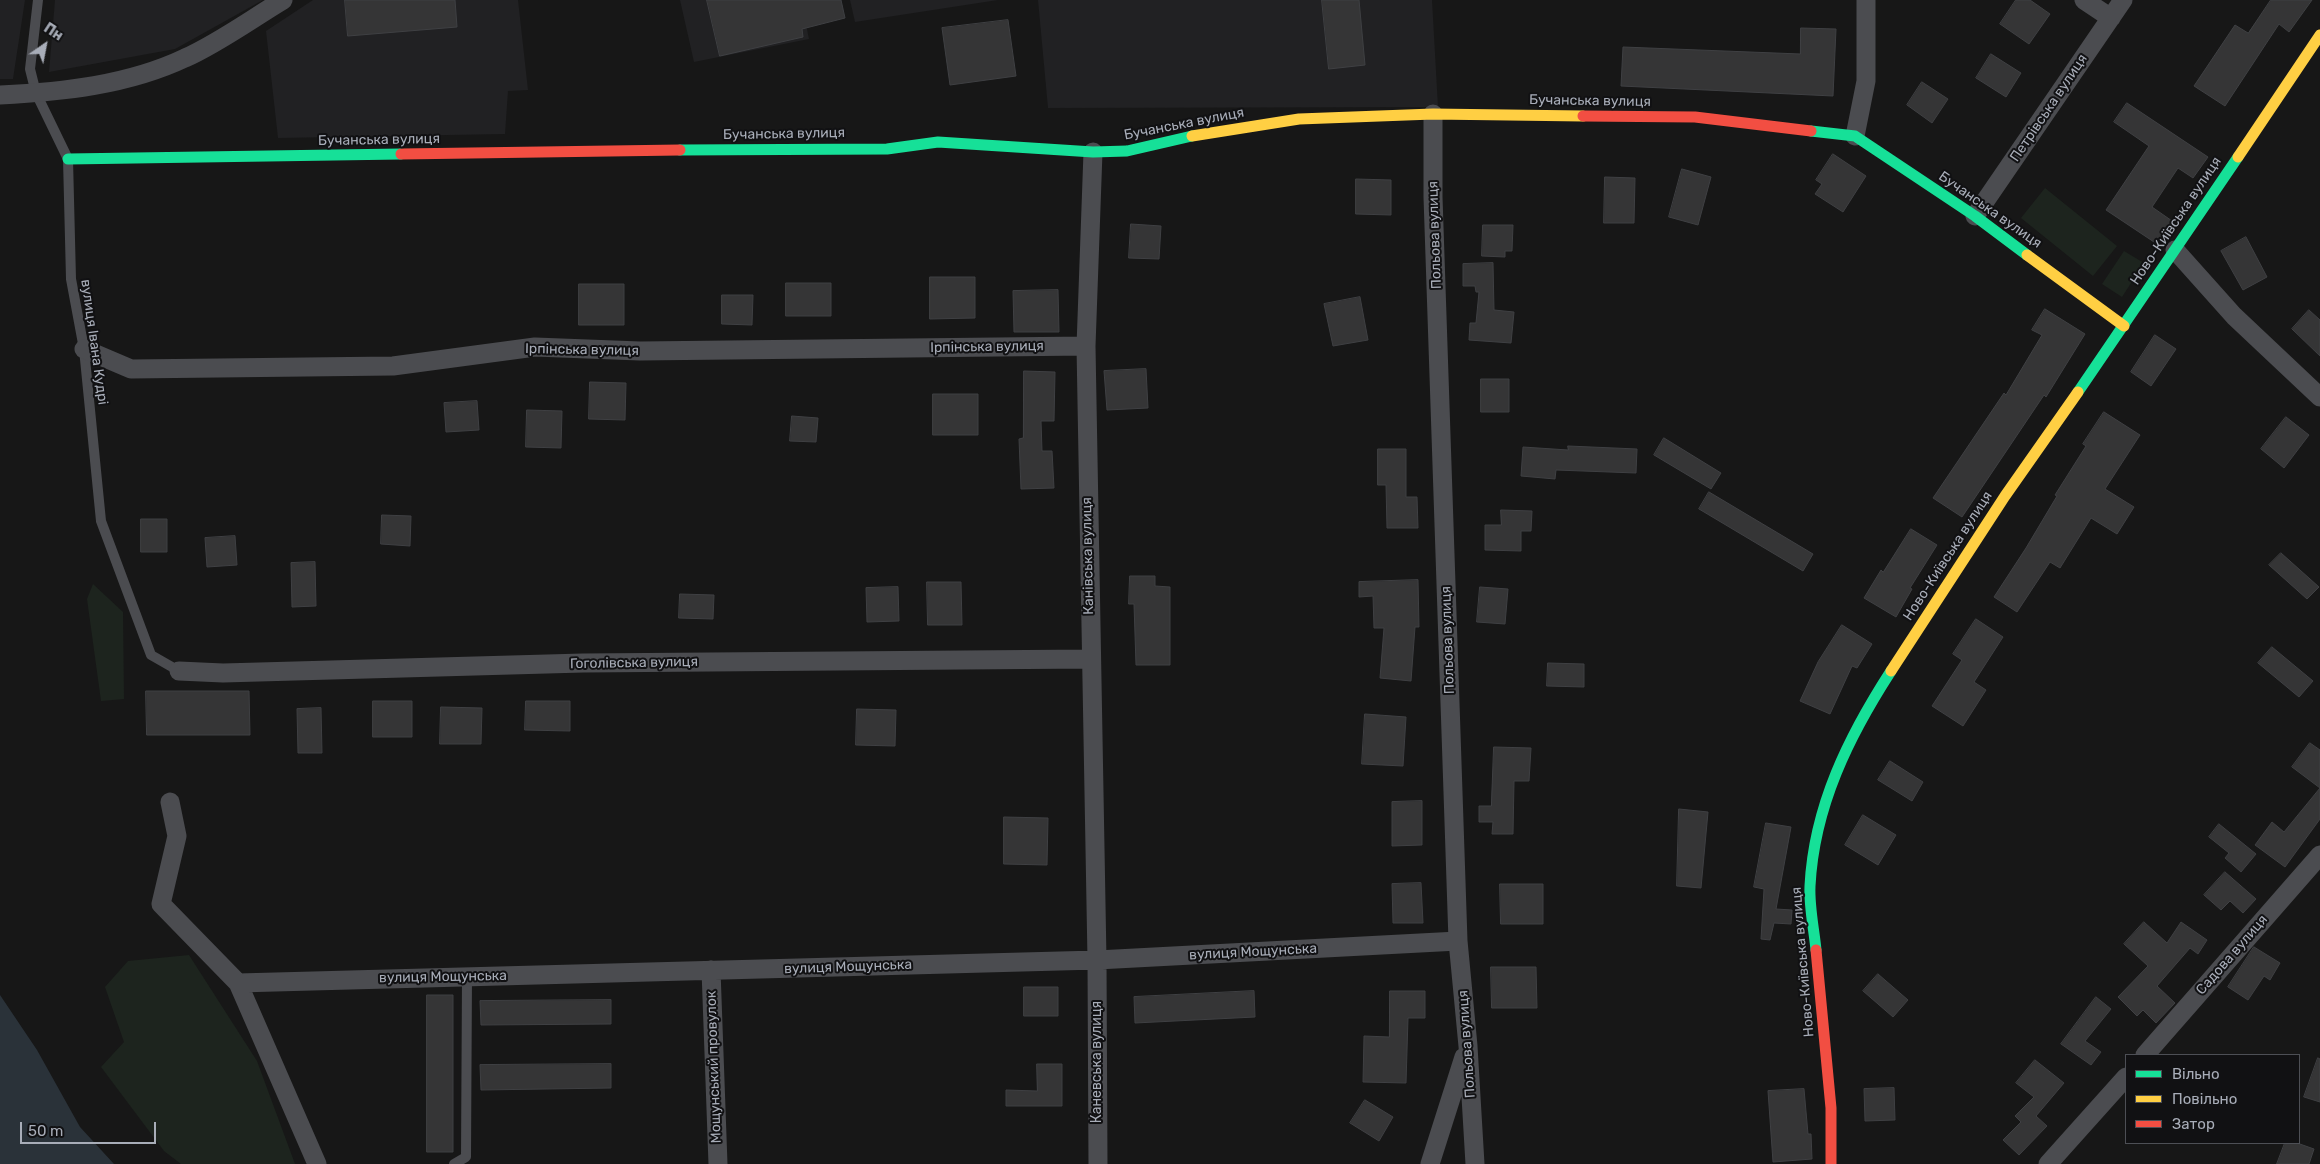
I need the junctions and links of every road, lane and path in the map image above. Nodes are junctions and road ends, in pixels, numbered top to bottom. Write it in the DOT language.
graph roads {
  1 [pos="38,0"];
  2 [pos="283,0"];
  3 [pos="1866,0"];
  4 [pos="2084,0"];
  5 [pos="2123,0"];
  6 [pos="2111,18"];
  7 [pos="2320,35"];
  8 [pos="36,93"];
  9 [pos="0,95"];
  10 [pos="1432,114"];
  11 [pos="1855,136"];
  12 [pos="1093,152"];
  13 [pos="68,159"];
  14 [pos="1975,216"];
  15 [pos="2175,250"];
  16 [pos="2124,326"];
  17 [pos="1086,346"];
  18 [pos="84,349"];
  19 [pos="2320,397"];
  20 [pos="1090,659"];
  21 [pos="179,671"];
  22 [pos="170,802"];
  23 [pos="2320,855"];
  24 [pos="1458,941"];
  25 [pos="1097,960"];
  26 [pos="711,970"];
  27 [pos="467,977"];
  28 [pos="238,983"];
  29 [pos="1468,1046"];
  30 [pos="2146,1054"];
  31 [pos="2125,1078"];
  32 [pos="317,1164"];
  33 [pos="454,1164"];
  34 [pos="718,1164"];
  35 [pos="1098,1164"];
  36 [pos="1430,1164"];
  37 [pos="1475,1164"];
  38 [pos="1831,1164"];
  39 [pos="2048,1164"];
  1 -- 8 [label="lane, вулиця Івана Кудрі"];
  2 -- 8 [label="street"];
  3 -- 11 [label="street"];
  4 -- 6 [label="street"];
  5 -- 6 [label="street, Петрівська вулиця"];
  6 -- 14 [label="street, Петрівська вулиця"];
  7 -- 15 [label="street, Ново-Київська вулиця"];
  8 -- 9 [label="street"];
  8 -- 13 [label="lane, вулиця Івана Кудрі"];
  10 -- 11 [label="street, Бучанська вулиця"];
  10 -- 12 [label="street, Бучанська вулиця"];
  10 -- 24 [label="street, Польова вулиця"];
  11 -- 14 [label="street, Бучанська вулиця"];
  12 -- 13 [label="street, Бучанська вулиця"];
  12 -- 17 [label="street, Канівська вулиця"];
  13 -- 18 [label="lane, вулиця Івана Кудрі"];
  14 -- 16 [label="street, Бучанська вулиця"];
  15 -- 16 [label="street, Ново-Київська вулиця"];
  15 -- 19 [label="street"];
  16 -- 38 [label="street, Ново-Київська вулиця"];
  17 -- 18 [label="street, Ірпінська вулиця"];
  17 -- 20 [label="street, Канівська вулиця"];
  18 -- 21 [label="lane, вулиця Івана Кудрі"];
  20 -- 21 [label="street, Гоголівська вулиця"];
  20 -- 25 [label="street, Канівська вулиця"];
  22 -- 28 [label="street"];
  23 -- 30 [label="street, Садова вулиця"];
  24 -- 25 [label="street, вулиця Мощунська"];
  24 -- 29 [label="street, Польова вулиця"];
  25 -- 26 [label="street, вулиця Мощунська"];
  25 -- 35 [label="street, Каневська вулиця"];
  26 -- 27 [label="street, вулиця Мощунська"];
  26 -- 34 [label="street, Мощунський провулок"];
  27 -- 28 [label="street, вулиця Мощунська"];
  27 -- 33 [label="lane"];
  28 -- 32 [label="street"];
  29 -- 36 [label="street"];
  29 -- 37 [label="street, Польова вулиця"];
  31 -- 39 [label="street"];
}
